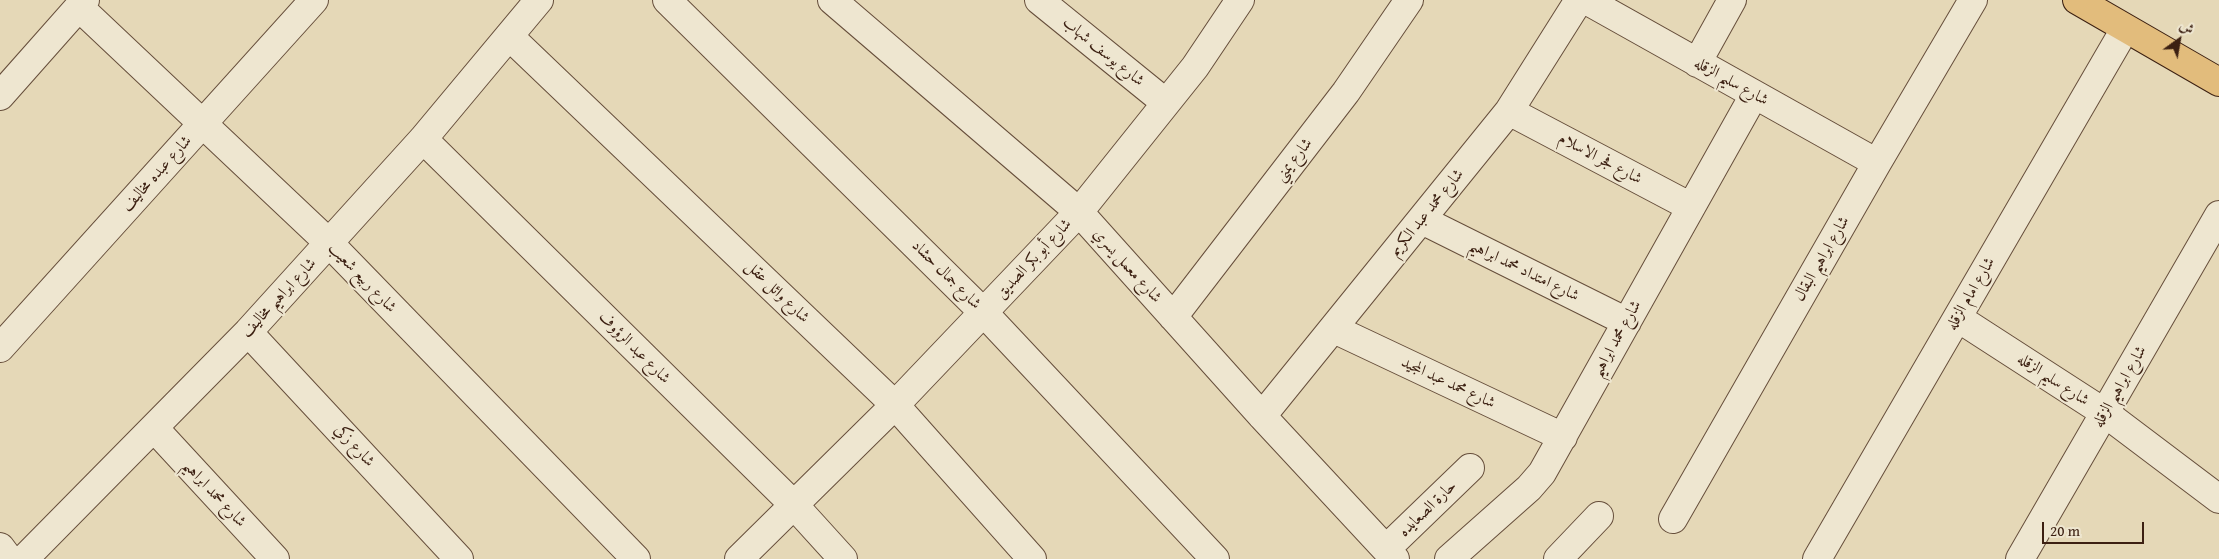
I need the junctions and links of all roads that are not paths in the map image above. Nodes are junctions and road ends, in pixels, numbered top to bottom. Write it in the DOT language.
graph roads {
  1 [pos="314,0"];
  2 [pos="539,0"];
  3 [pos="667,0"];
  4 [pos="832,0"];
  5 [pos="1039,0"];
  6 [pos="1240,0"];
  7 [pos="1409,0"];
  8 [pos="1579,0"];
  9 [pos="1586,0"];
  10 [pos="1732,0"];
  11 [pos="1973,0"];
  12 [pos="2077,0"];
  13 [pos="82,4"];
  14 [pos="2125,29"];
  15 [pos="509,36"];
  16 [pos="1697,63"];
  17 [pos="2219,82"];
  18 [pos="1754,95"];
  19 [pos="0,96"];
  20 [pos="1166,103"];
  21 [pos="1509,111"];
  22 [pos="202,123"];
  23 [pos="422,139"];
  24 [pos="1877,163"];
  25 [pos="1691,207"];
  26 [pos="1079,212"];
  27 [pos="2219,215"];
  28 [pos="1422,220"];
  29 [pos="329,243"];
  30 [pos="984,313"];
  31 [pos="1173,317"];
  32 [pos="1958,318"];
  33 [pos="1627,322"];
  34 [pos="1334,328"];
  35 [pos="248,332"];
  36 [pos="0,348"];
  37 [pos="895,405"];
  38 [pos="2105,413"];
  39 [pos="1262,416"];
  40 [pos="154,428"];
  41 [pos="1562,437"];
  42 [pos="1470,468"];
  43 [pos="2219,499"];
  44 [pos="794,505"];
  45 [pos="1599,516"];
  46 [pos="1673,519"];
  47 [pos="0,547"];
  48 [pos="1391,554"];
  49 [pos="10,559"];
  50 [pos="24,559"];
  51 [pos="274,559"];
  52 [pos="459,559"];
  53 [pos="636,559"];
  54 [pos="739,559"];
  55 [pos="844,559"];
  56 [pos="1032,559"];
  57 [pos="1215,559"];
  58 [pos="1449,559"];
  59 [pos="1558,559"];
  60 [pos="1817,559"];
  61 [pos="2020,559"];
  1 -- 22 [label="street, شارع عبده مخاليف"];
  2 -- 15 [label="street, شارع ابراهيم مخاليف"];
  3 -- 30 [label="street, شارع جمال حشاد"];
  4 -- 26 [label="street, شارع معمل يسري"];
  5 -- 20 [label="street, شارع يوسف شهاب"];
  6 -- 20 [label="street, شارع أبو بكر الصديق"];
  7 -- 31 [label="street, شارع يمني"];
  8 -- 21 [label="street, شارع محمد عبد الكريم"];
  9 -- 16 [label="street, شارع سليم الزقله"];
  10 -- 16 [label="street"];
  11 -- 24 [label="street, شارع ابراهيم البقال"];
  12 -- 14 [label="main road"];
  13 -- 19 [label="street"];
  13 -- 22 [label="street, شارع ربيع شعيب"];
  14 -- 17 [label="main road"];
  14 -- 32 [label="street, شارع امام الزقله"];
  15 -- 23 [label="street, شارع ابراهيم مخاليف"];
  15 -- 37 [label="street, شارع وائل عقل"];
  16 -- 18 [label="street, شارع سليم الزقله"];
  18 -- 24 [label="street, شارع سليم الزقله"];
  18 -- 25 [label="street, شارع محمد ابراهيم"];
  20 -- 26 [label="street, شارع أبو بكر الصديق"];
  21 -- 25 [label="street, شارع فجر الاسلام"];
  21 -- 28 [label="street, شارع محمد عبد الكريم"];
  22 -- 29 [label="street, شارع ربيع شعيب"];
  22 -- 36 [label="street, شارع عبده مخاليف"];
  23 -- 29 [label="street, شارع ابراهيم مخاليف"];
  23 -- 44 [label="street, شارع عبد الرؤوف"];
  24 -- 46 [label="street, شارع ابراهيم البقال"];
  25 -- 33 [label="street, شارع محمد ابراهيم"];
  26 -- 30 [label="street, شارع أبو بكر الصديق"];
  26 -- 31 [label="street, شارع معمل يسري"];
  27 -- 38 [label="street, شارع ابراهيم الزقله"];
  28 -- 33 [label="street, شارع امتداد محمد ابراهيم"];
  28 -- 34 [label="street, شارع محمد عبد الكريم"];
  29 -- 35 [label="street, شارع ابراهيم مخاليف"];
  29 -- 53 [label="street, شارع ربيع شعيب"];
  30 -- 37 [label="street, شارع أبو بكر الصديق"];
  30 -- 57 [label="street, شارع جمال حشاد"];
  31 -- 39 [label="street, شارع معمل يسري"];
  32 -- 38 [label="street, شارع سليم الزقله"];
  32 -- 60 [label="street, شارع امام الزقله"];
  33 -- 41 [label="street, شارع محمد ابراهيم"];
  34 -- 39 [label="street, شارع محمد عبد الكريم"];
  34 -- 41 [label="street, شارع محمد عبد المجيد"];
  35 -- 40 [label="street, شارع ابراهيم مخاليف"];
  35 -- 52 [label="street, شارع زكي"];
  37 -- 44 [label="street, شارع أبو بكر الصديق"];
  37 -- 56 [label="street, شارع وائل عقل"];
  38 -- 43 [label="street, شارع سليم الزقله"];
  38 -- 61 [label="street, شارع ابراهيم الزقله"];
  39 -- 48 [label="street, شارع معمل يسري"];
  40 -- 50 [label="street, شارع ابراهيم مخاليف"];
  40 -- 51 [label="street, شارع محمد ابراهيم"];
  41 -- 58 [label="street, شارع محمد ابراهيم"];
  42 -- 48 [label="street, حارة الصعايده"];
  44 -- 54 [label="street, شارع أبو بكر الصديق"];
  44 -- 55 [label="street, شارع عبد الرؤوف"];
  45 -- 59 [label="street"];
  47 -- 49 [label="street"];
}
